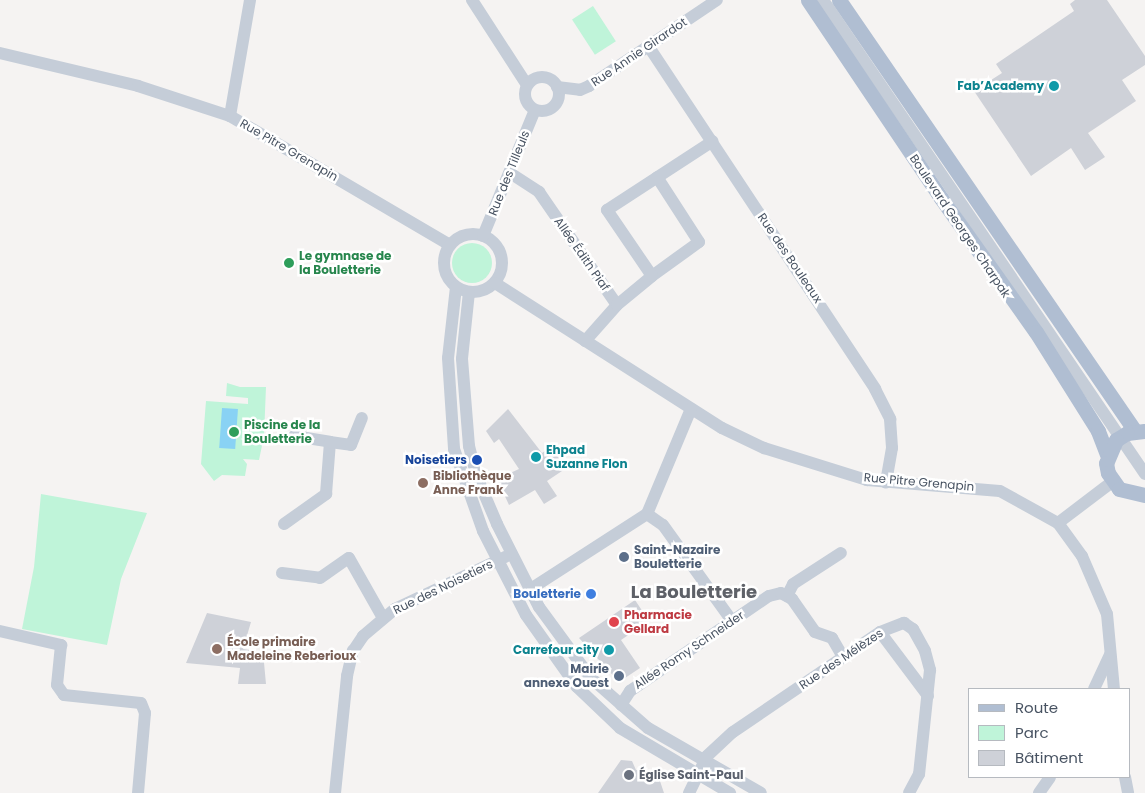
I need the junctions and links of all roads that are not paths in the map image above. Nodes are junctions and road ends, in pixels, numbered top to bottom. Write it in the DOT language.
graph roads {
  1 [pos="250,0"];
  2 [pos="472,0"];
  3 [pos="716,0"];
  4 [pos="808,0"];
  5 [pos="823,0"];
  6 [pos="839,0"];
  7 [pos="649,47"];
  8 [pos="0,54"];
  9 [pos="527,85"];
  10 [pos="557,87"];
  11 [pos="535,110"];
  12 [pos="230,116"];
  13 [pos="713,141"];
  14 [pos="510,172"];
  15 [pos="657,177"];
  16 [pos="483,236"];
  17 [pos="450,245"];
  18 [pos="652,276"];
  19 [pos="495,283"];
  20 [pos="456,287"];
  21 [pos="469,292"];
  22 [pos="617,305"];
  23 [pos="585,341"];
  24 [pos="691,409"];
  25 [pos="362,418"];
  26 [pos="1140,431"];
  27 [pos="1118,433"];
  28 [pos="294,436"];
  29 [pos="330,442"];
  30 [pos="1107,454"];
  31 [pos="1145,474"];
  32 [pos="886,482"];
  33 [pos="1112,482"];
  34 [pos="1142,498"];
  35 [pos="647,514"];
  36 [pos="1058,523"];
  37 [pos="284,524"];
  38 [pos="511,554"];
  39 [pos="841,554"];
  40 [pos="498,561"];
  41 [pos="282,573"];
  42 [pos="530,590"];
  43 [pos="787,596"];
  44 [pos="382,618"];
  45 [pos="732,621"];
  46 [pos="0,631"];
  47 [pos="880,632"];
  48 [pos="1111,653"];
  49 [pos="842,657"];
  50 [pos="1095,687"];
  51 [pos="1114,687"];
  52 [pos="928,696"];
  53 [pos="621,705"];
  54 [pos="705,759"];
  55 [pos="697,775"];
  56 [pos="1049,778"];
  57 [pos="1125,778"];
  58 [pos="728,792"];
  59 [pos="138,793"];
  60 [pos="335,793"];
  61 [pos="689,793"];
  62 [pos="761,793"];
  63 [pos="909,793"];
  64 [pos="1039,793"];
  65 [pos="1128,793"];
  1 -- 12 [label="street"];
  2 -- 9 [label="street"];
  3 -- 7 [label="street, Rue Annie Girardot"];
  4 -- 30 [label="main road, Boulevard Georges Charpak"];
  5 -- 27 [label="street"];
  6 -- 26 [label="main road"];
  7 -- 10 [label="street, Rue Annie Girardot"];
  7 -- 13 [label="street, Rue des Bouleaux"];
  8 -- 12 [label="street, Rue Pitre Grenapin"];
  9 -- 10 [label="street"];
  9 -- 11 [label="street"];
  10 -- 11 [label="street"];
  11 -- 14 [label="street, Rue des Tilleuls"];
  12 -- 17 [label="street, Rue Pitre Grenapin"];
  13 -- 15 [label="street"];
  13 -- 32 [label="street, Rue des Bouleaux"];
  14 -- 16 [label="street, Rue des Tilleuls"];
  14 -- 22 [label="street, Allée Édith Piaf"];
  15 -- 18 [label="street"];
  15 -- 18 [label="street"];
  16 -- 17 [label="street"];
  16 -- 19 [label="street"];
  17 -- 20 [label="street"];
  18 -- 22 [label="street"];
  19 -- 21 [label="street"];
  19 -- 23 [label="street, Rue Pitre Grenapin"];
  20 -- 21 [label="street"];
  20 -- 40 [label="street"];
  21 -- 38 [label="street"];
  22 -- 23 [label="street, Allée Édith Piaf"];
  23 -- 24 [label="street, Rue Pitre Grenapin"];
  24 -- 32 [label="street, Rue Pitre Grenapin"];
  24 -- 35 [label="street"];
  25 -- 29 [label="street"];
  26 -- 27 [label="main road"];
  27 -- 30 [label="main road"];
  27 -- 31 [label="street"];
  28 -- 29 [label="street"];
  29 -- 37 [label="street"];
  30 -- 33 [label="main road, Boulevard Georges Charpak"];
  32 -- 36 [label="street, Rue Pitre Grenapin"];
  33 -- 34 [label="main road"];
  33 -- 36 [label="street"];
  35 -- 42 [label="street"];
  35 -- 45 [label="street"];
  36 -- 48 [label="street, Rue Pitre Grenapin"];
  38 -- 40 [label="street, Rue des Noisetiers"];
  38 -- 42 [label="street"];
  39 -- 43 [label="street"];
  40 -- 44 [label="street, Rue des Noisetiers"];
  40 -- 55 [label="street"];
  41 -- 44 [label="street"];
  42 -- 53 [label="street"];
  43 -- 45 [label="street, Allée Romy Schneider"];
  43 -- 49 [label="street"];
  44 -- 60 [label="street, Rue des Noisetiers"];
  45 -- 53 [label="street, Allée Romy Schneider"];
  46 -- 59 [label="street"];
  47 -- 49 [label="street, Rue des Mélèzes"];
  47 -- 52 [label="street"];
  47 -- 52 [label="street, Rue des Mélèzes"];
  48 -- 50 [label="street"];
  48 -- 51 [label="street, Rue Pitre Grenapin"];
  49 -- 54 [label="street, Rue des Mélèzes"];
  50 -- 51 [label="street"];
  52 -- 63 [label="street, Rue des Mélèzes"];
  53 -- 54 [label="street"];
  54 -- 55 [label="street"];
  54 -- 62 [label="street"];
  55 -- 58 [label="street"];
  55 -- 61 [label="street"];
  56 -- 64 [label="street"];
  57 -- 65 [label="street"];
}
